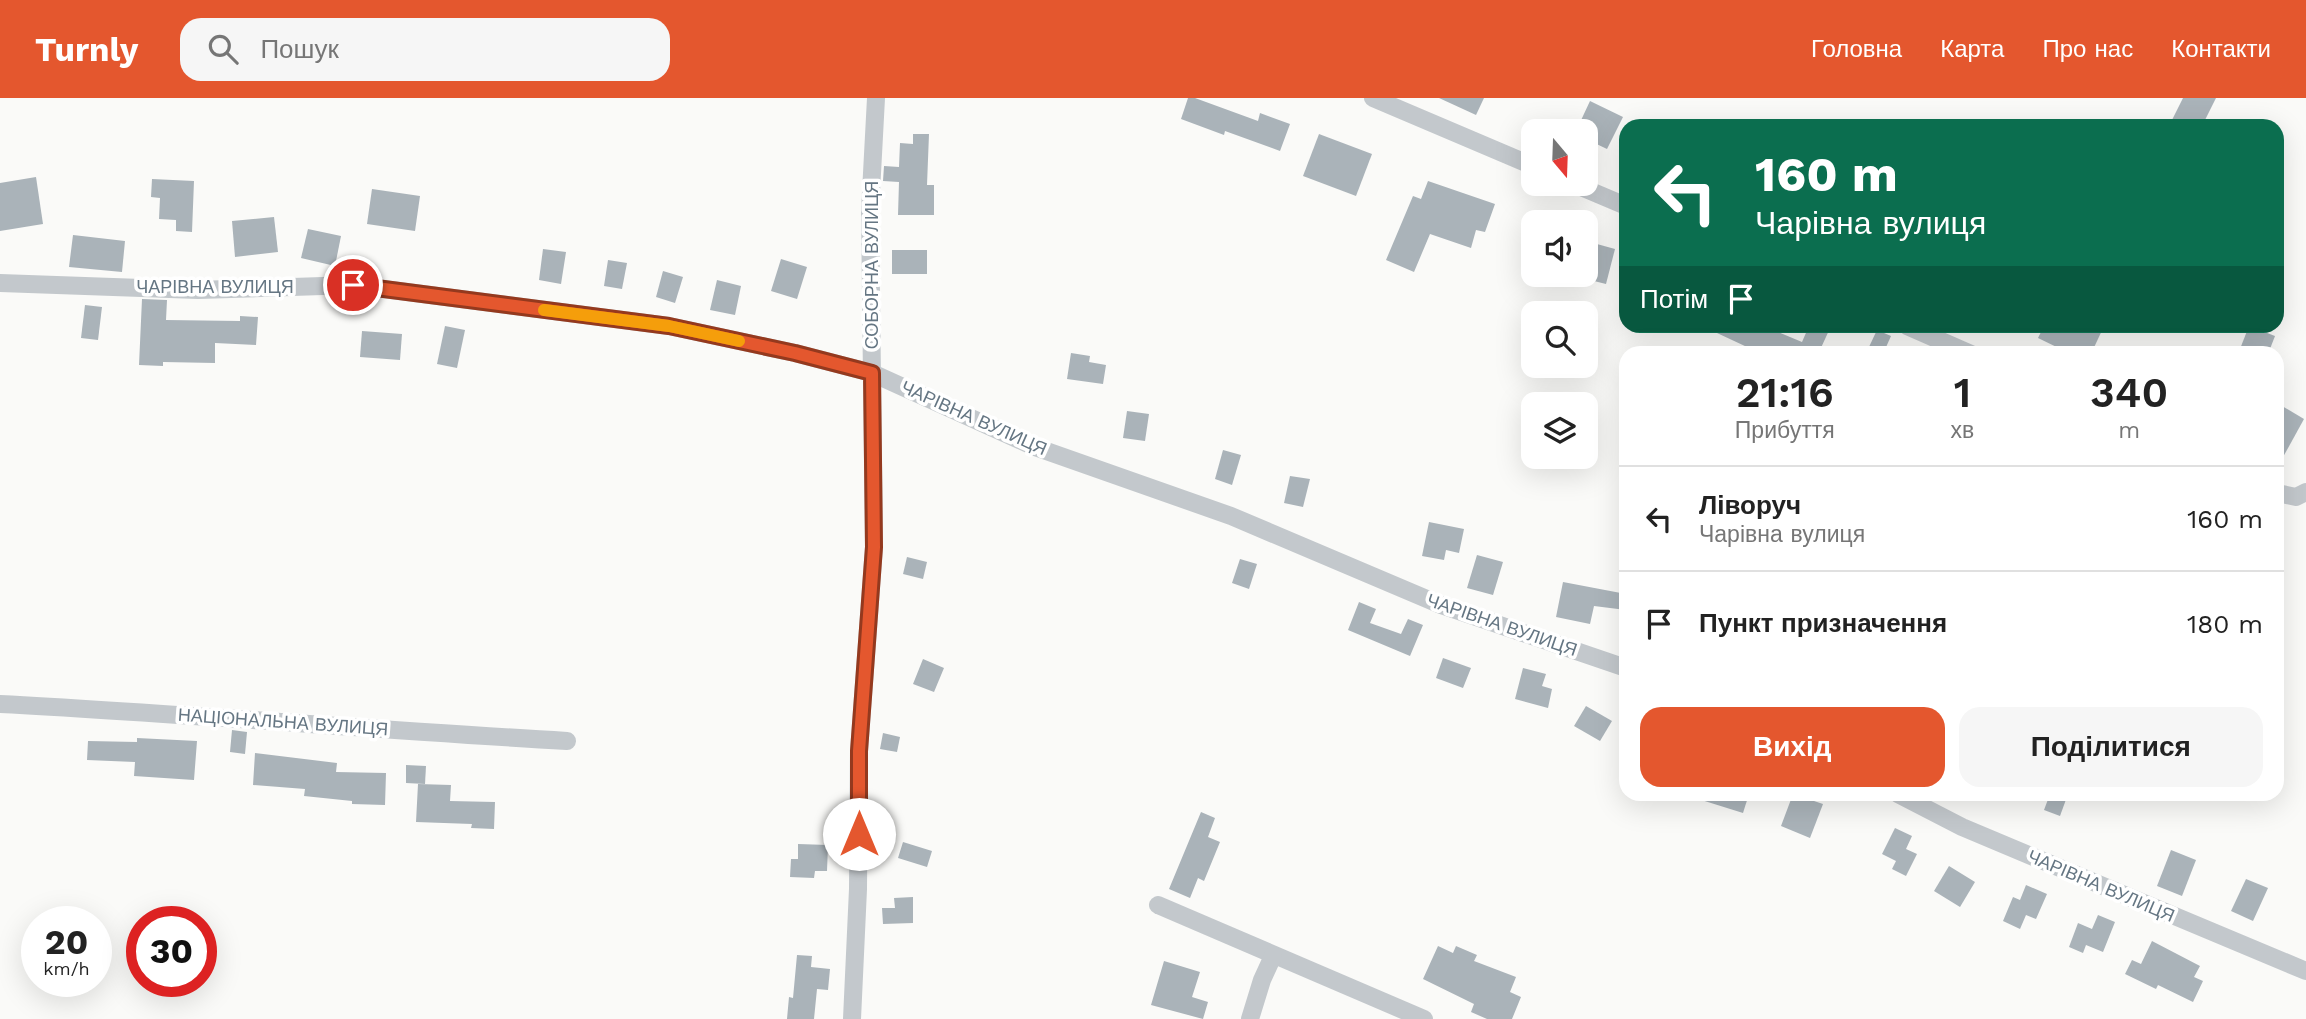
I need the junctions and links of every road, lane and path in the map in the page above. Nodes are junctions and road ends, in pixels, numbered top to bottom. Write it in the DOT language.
graph roads {
  1 [pos="876,98"];
  2 [pos="1373,98"];
  3 [pos="1521,161"];
  4 [pos="1598,194"];
  5 [pos="1619,203"];
  6 [pos="0,283"];
  7 [pos="1923,333"];
  8 [pos="1953,346"];
  9 [pos="872,373"];
  10 [pos="2306,492"];
  11 [pos="2284,494"];
  12 [pos="1619,666"];
  13 [pos="0,704"];
  14 [pos="567,741"];
  15 [pos="1912,801"];
  16 [pos="1158,905"];
  17 [pos="1273,956"];
  18 [pos="2306,971"];
  19 [pos="852,1019"];
  20 [pos="1250,1019"];
  21 [pos="1424,1019"];
  1 -- 9 [label="street, СОБОРНА ВУЛИЦЯ"];
  2 -- 3 [label="street"];
  4 -- 5 [label="street"];
  6 -- 9 [label="street, ЧАРІВНА ВУЛИЦЯ"];
  7 -- 8 [label="street"];
  9 -- 12 [label="street, ЧАРІВНА ВУЛИЦЯ"];
  9 -- 19 [label="street, СОБОРНА ВУЛИЦЯ"];
  10 -- 11 [label="street"];
  13 -- 14 [label="street, НАЦІОНАЛЬНА ВУЛИЦЯ"];
  15 -- 18 [label="street, ЧАРІВНА ВУЛИЦЯ"];
  16 -- 17 [label="street"];
  17 -- 20 [label="street"];
  17 -- 21 [label="street"];
}
